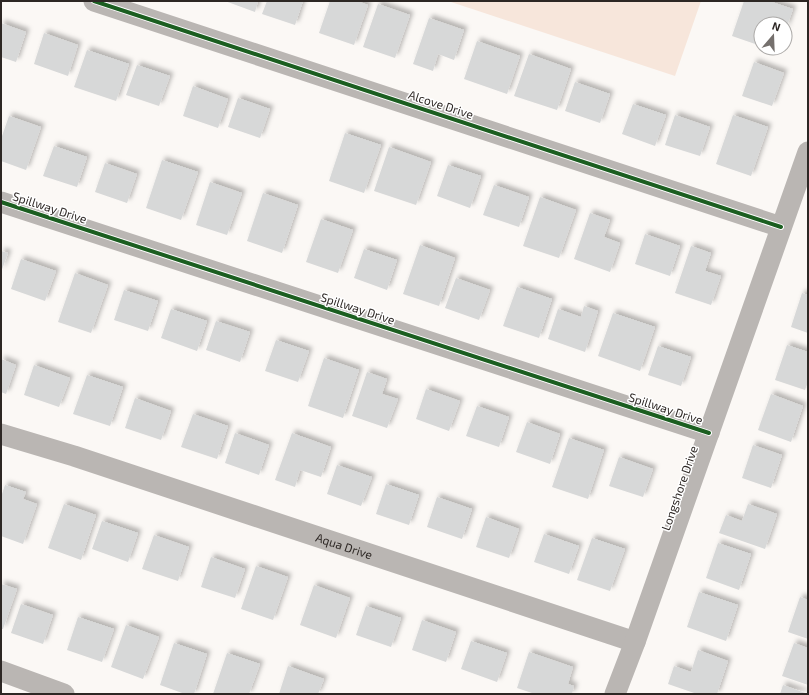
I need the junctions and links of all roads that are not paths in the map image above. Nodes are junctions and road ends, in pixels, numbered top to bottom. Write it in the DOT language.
graph roads {
  1 [pos="94,1"];
  2 [pos="808,152"];
  3 [pos="1,202"];
  4 [pos="782,227"];
  5 [pos="709,433"];
  6 [pos="1,434"];
  7 [pos="635,642"];
  8 [pos="1,671"];
  9 [pos="64,694"];
  10 [pos="615,694"];
  1 -- 4 [label="street, Alcove Drive"];
  2 -- 4 [label="street, Longshore Drive"];
  3 -- 5 [label="street, Spillway Drive"];
  4 -- 5 [label="street, Longshore Drive"];
  5 -- 7 [label="street, Longshore Drive"];
  6 -- 7 [label="street, Aqua Drive"];
  7 -- 10 [label="street"];
  8 -- 9 [label="street"];
}
